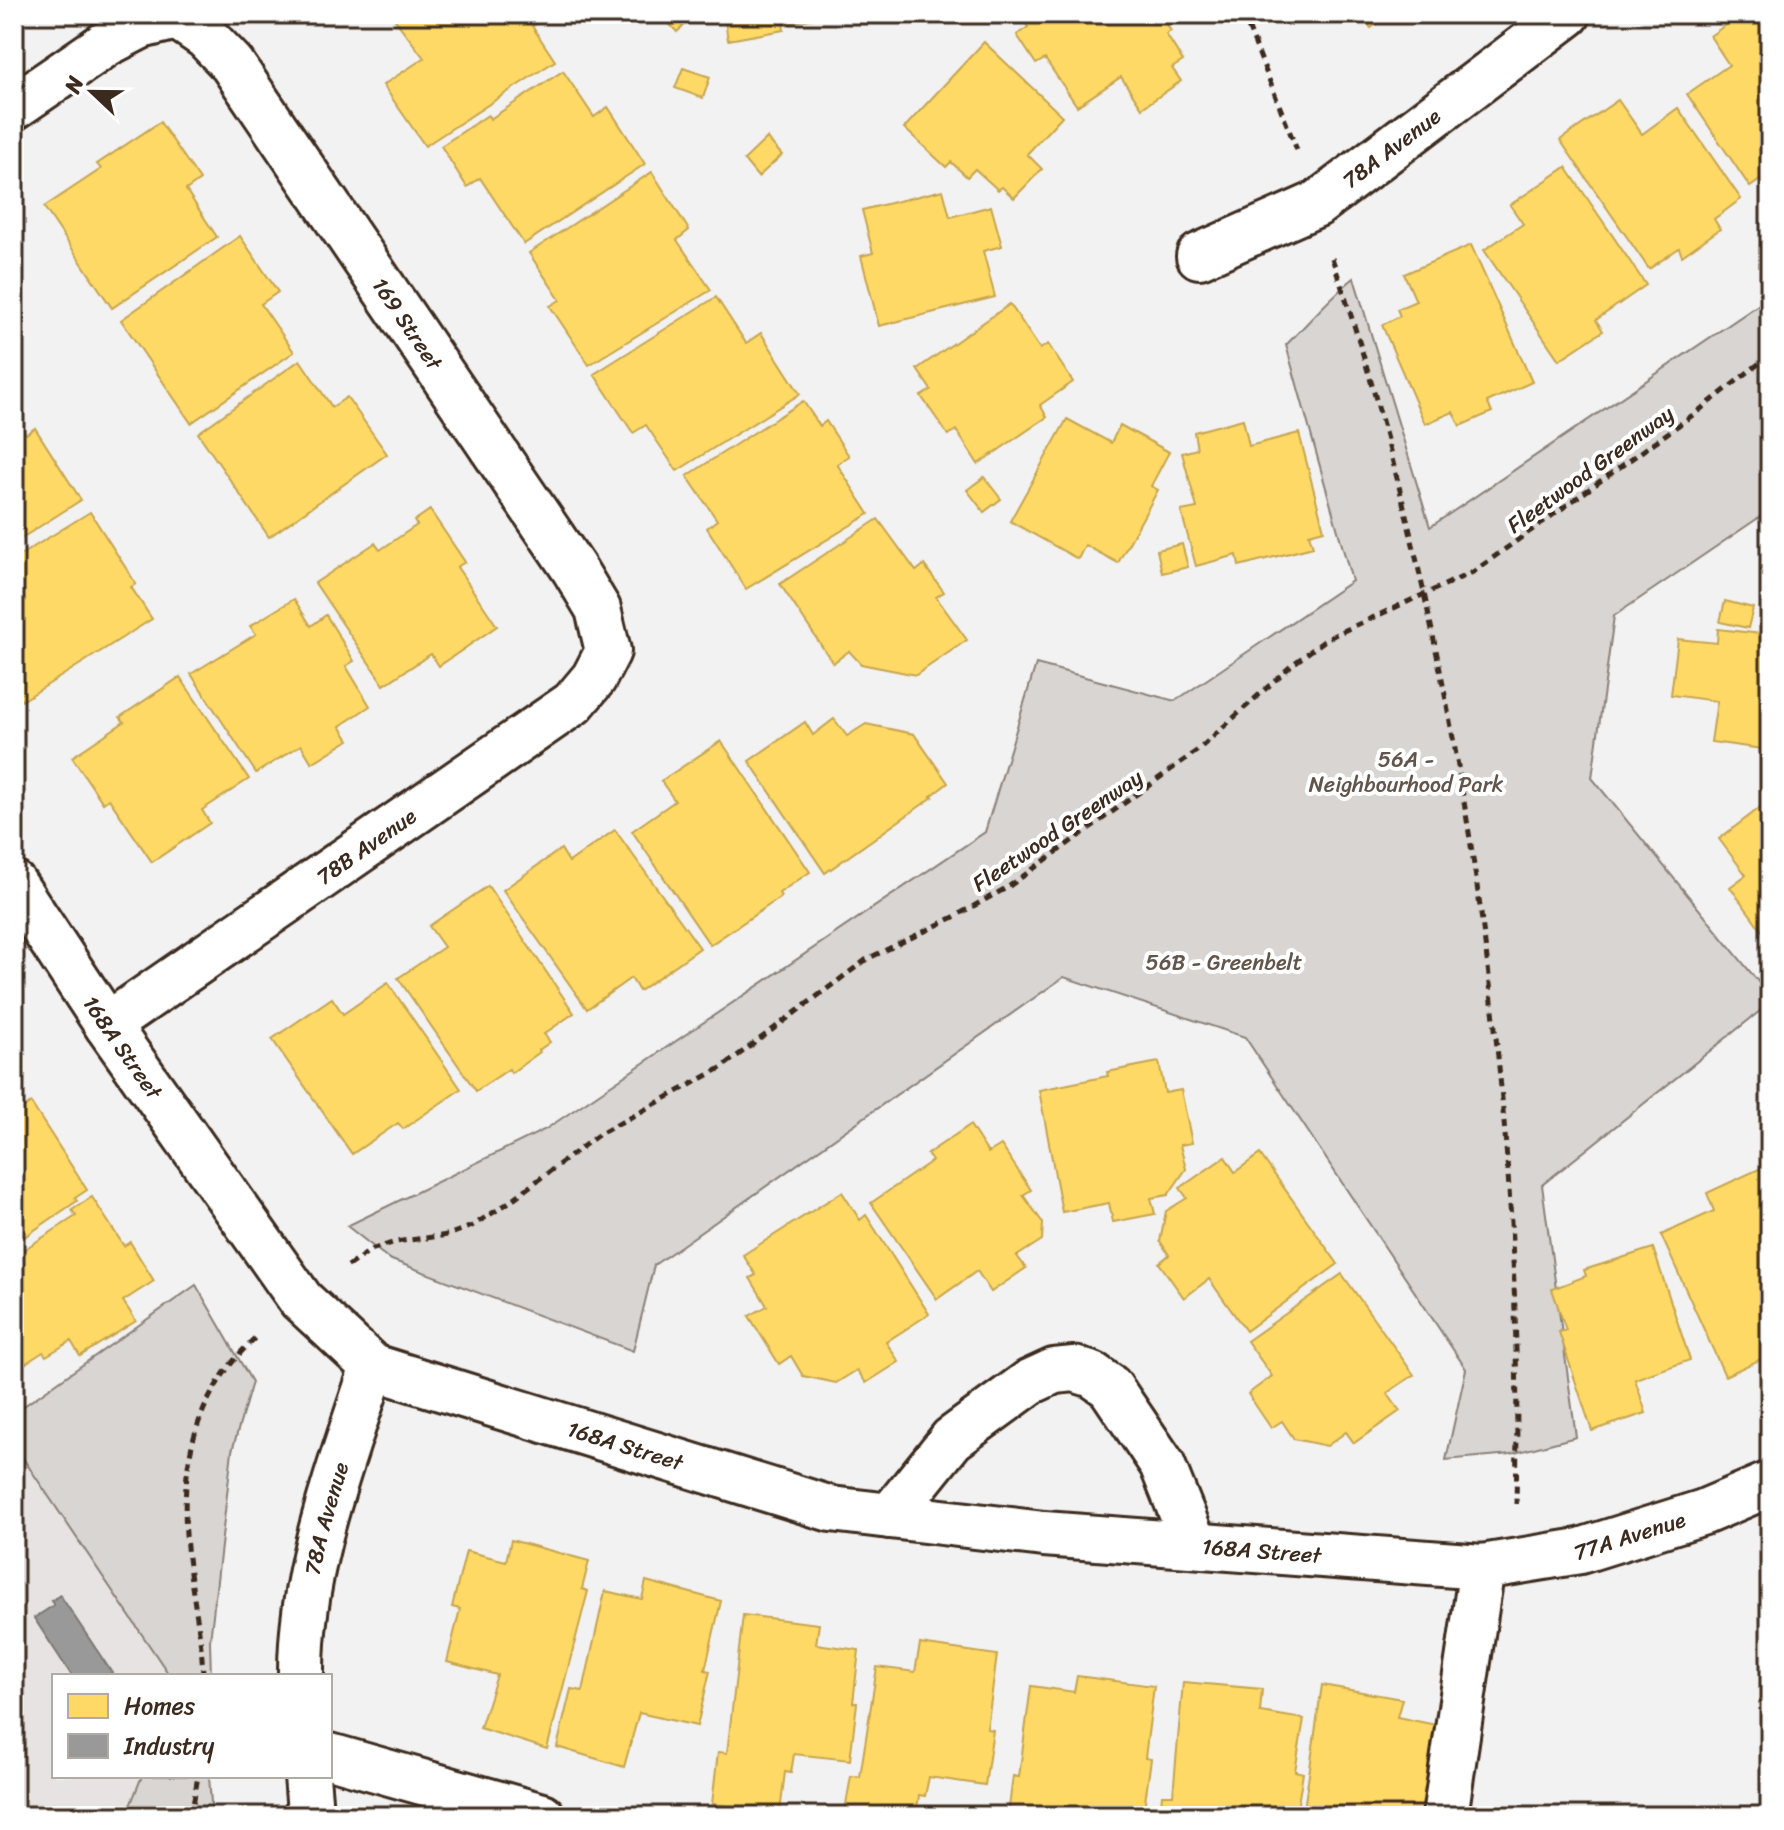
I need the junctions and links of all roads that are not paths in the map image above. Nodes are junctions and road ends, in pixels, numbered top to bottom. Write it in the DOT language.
graph roads {
  1 [pos="1568,14"];
  2 [pos="14,107"];
  3 [pos="1199,256"];
  4 [pos="608,651"];
  5 [pos="14,884"];
  6 [pos="107,1025"];
  7 [pos="373,1367"];
  8 [pos="1770,1484"];
  9 [pos="890,1516"];
  10 [pos="1194,1544"];
  11 [pos="1482,1567"];
  12 [pos="301,1674"];
  13 [pos="332,1757"];
  14 [pos="542,1816"];
  15 [pos="1445,1816"];
  1 -- 3 [label="street, 78A Avenue"];
  2 -- 4 [label="street, 169 Street"];
  4 -- 6 [label="street, 78B Avenue"];
  5 -- 6 [label="street, 168A Street"];
  6 -- 7 [label="street, 168A Street"];
  7 -- 9 [label="street, 168A Street"];
  7 -- 12 [label="street, 78A Avenue"];
  8 -- 11 [label="street, 77A Avenue"];
  9 -- 10 [label="street, 168A Street"];
  9 -- 10 [label="street"];
  10 -- 11 [label="street, 168A Street"];
  11 -- 15 [label="street"];
  13 -- 14 [label="street"];
}
